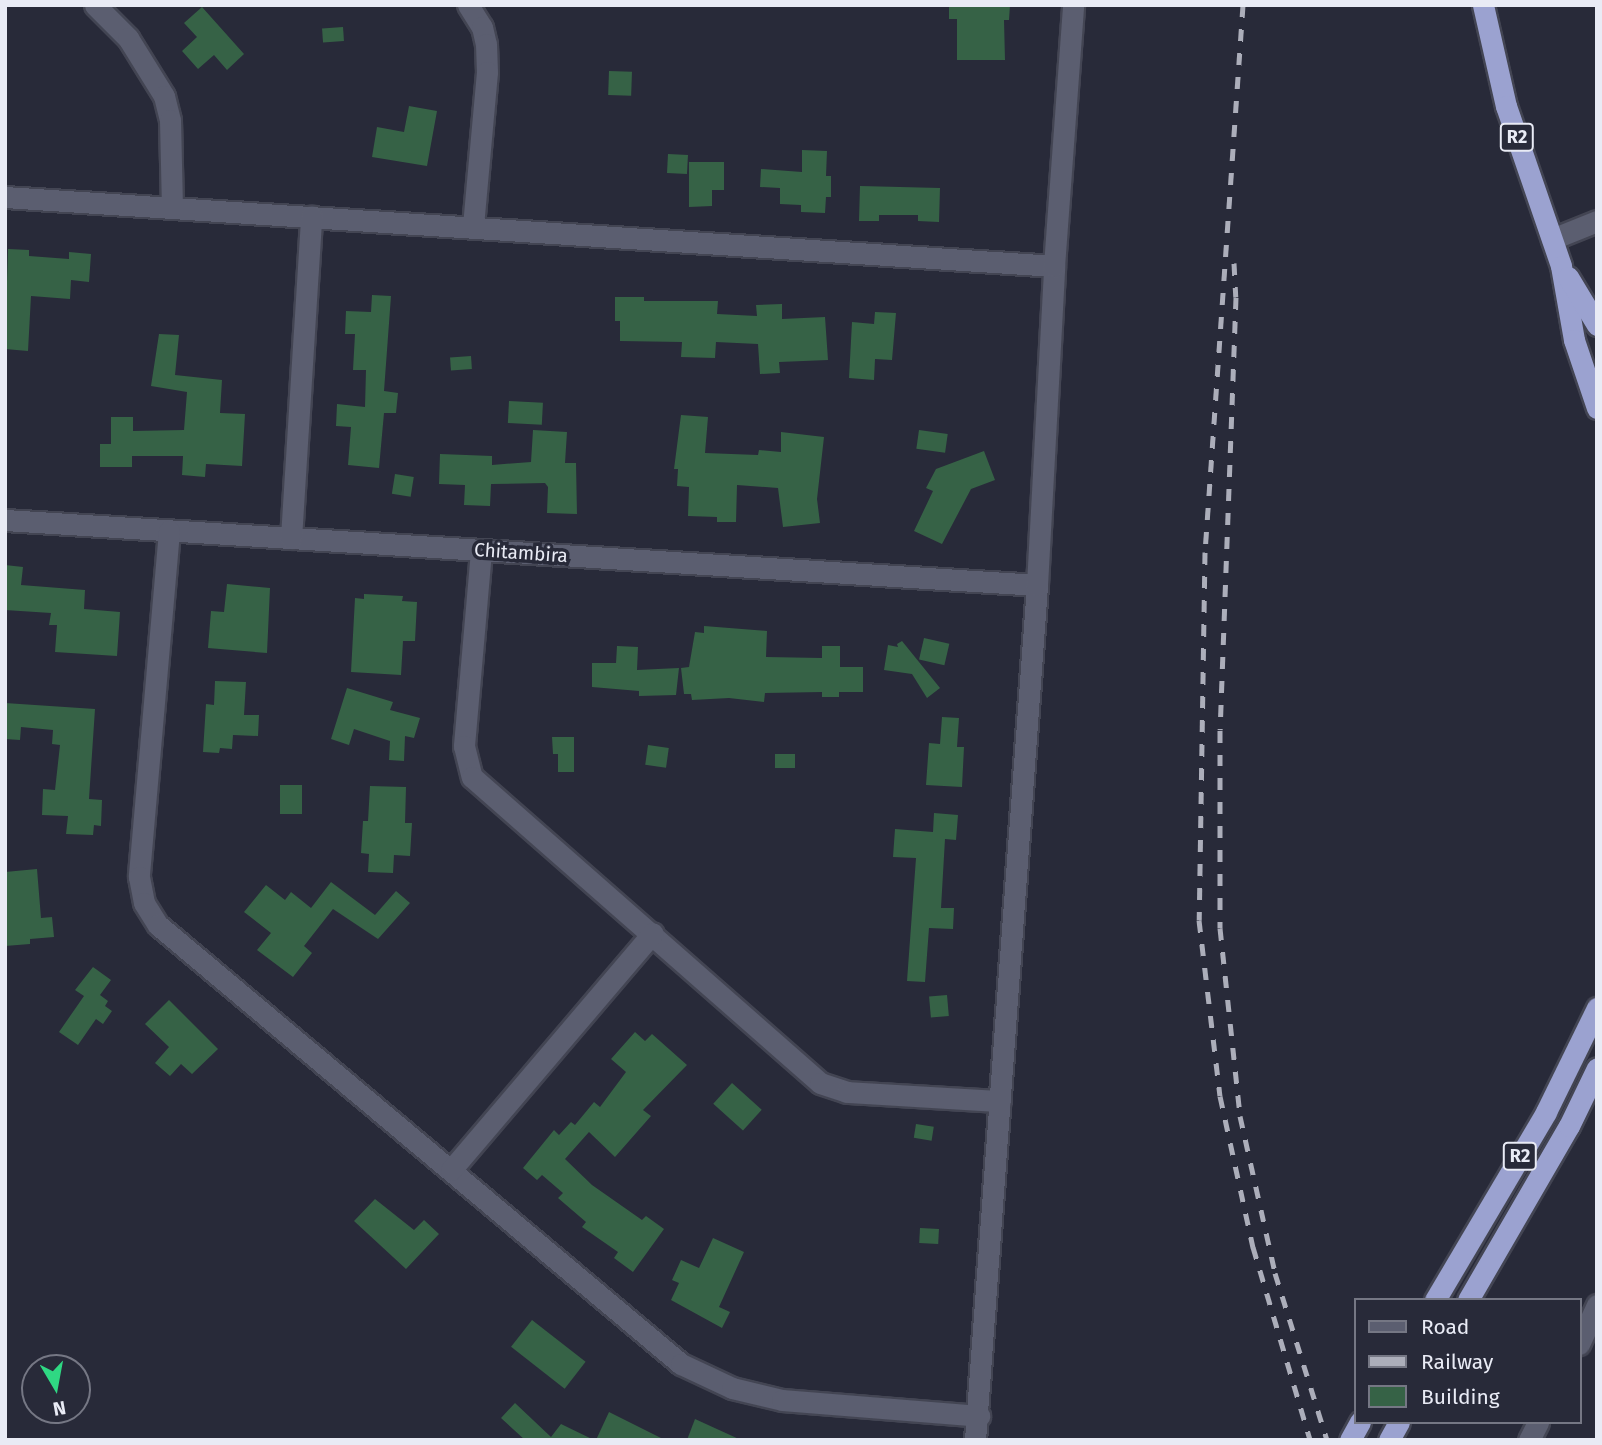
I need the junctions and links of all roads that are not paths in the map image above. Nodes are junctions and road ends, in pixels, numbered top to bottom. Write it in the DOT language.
graph roads {
  1 [pos="95,5"];
  2 [pos="468,5"];
  3 [pos="1073,5"];
  4 [pos="1483,5"];
  5 [pos="5,197"];
  6 [pos="172,208"];
  7 [pos="311,217"];
  8 [pos="1597,221"];
  9 [pos="474,227"];
  10 [pos="1552,239"];
  11 [pos="1054,266"];
  12 [pos="1561,266"];
  13 [pos="1597,325"];
  14 [pos="1597,408"];
  15 [pos="5,520"];
  16 [pos="169,531"];
  17 [pos="291,538"];
  18 [pos="481,551"];
  19 [pos="1037,585"];
  20 [pos="653,933"];
  21 [pos="1597,1008"];
  22 [pos="1597,1068"];
  23 [pos="1000,1101"];
  24 [pos="452,1170"];
  25 [pos="1437,1298"];
  26 [pos="1469,1298"];
  27 [pos="1597,1306"];
  28 [pos="1581,1340"];
  29 [pos="979,1416"];
  30 [pos="1398,1424"];
  31 [pos="1537,1424"];
  32 [pos="975,1440"];
  33 [pos="1389,1440"];
  34 [pos="1529,1440"];
  1 -- 6 [label="street"];
  2 -- 9 [label="street"];
  3 -- 11 [label="street"];
  4 -- 10 [label="highway, R2"];
  5 -- 6 [label="street"];
  6 -- 7 [label="street"];
  7 -- 9 [label="street"];
  7 -- 17 [label="street"];
  8 -- 10 [label="street"];
  9 -- 11 [label="street"];
  10 -- 12 [label="highway, R2"];
  11 -- 19 [label="street"];
  12 -- 13 [label="highway, R2"];
  12 -- 14 [label="highway, R2"];
  15 -- 16 [label="street, Chitambira"];
  16 -- 17 [label="street, Chitambira"];
  16 -- 24 [label="street"];
  17 -- 18 [label="street, Chitambira"];
  18 -- 19 [label="street, Chitambira"];
  18 -- 20 [label="street"];
  19 -- 23 [label="street"];
  20 -- 23 [label="street"];
  20 -- 24 [label="street"];
  21 -- 25 [label="highway, R2"];
  22 -- 26 [label="highway, R2"];
  23 -- 29 [label="street"];
  24 -- 29 [label="street"];
  27 -- 28 [label="street"];
  29 -- 32 [label="street"];
  30 -- 33 [label="highway"];
  31 -- 34 [label="street"];
}
